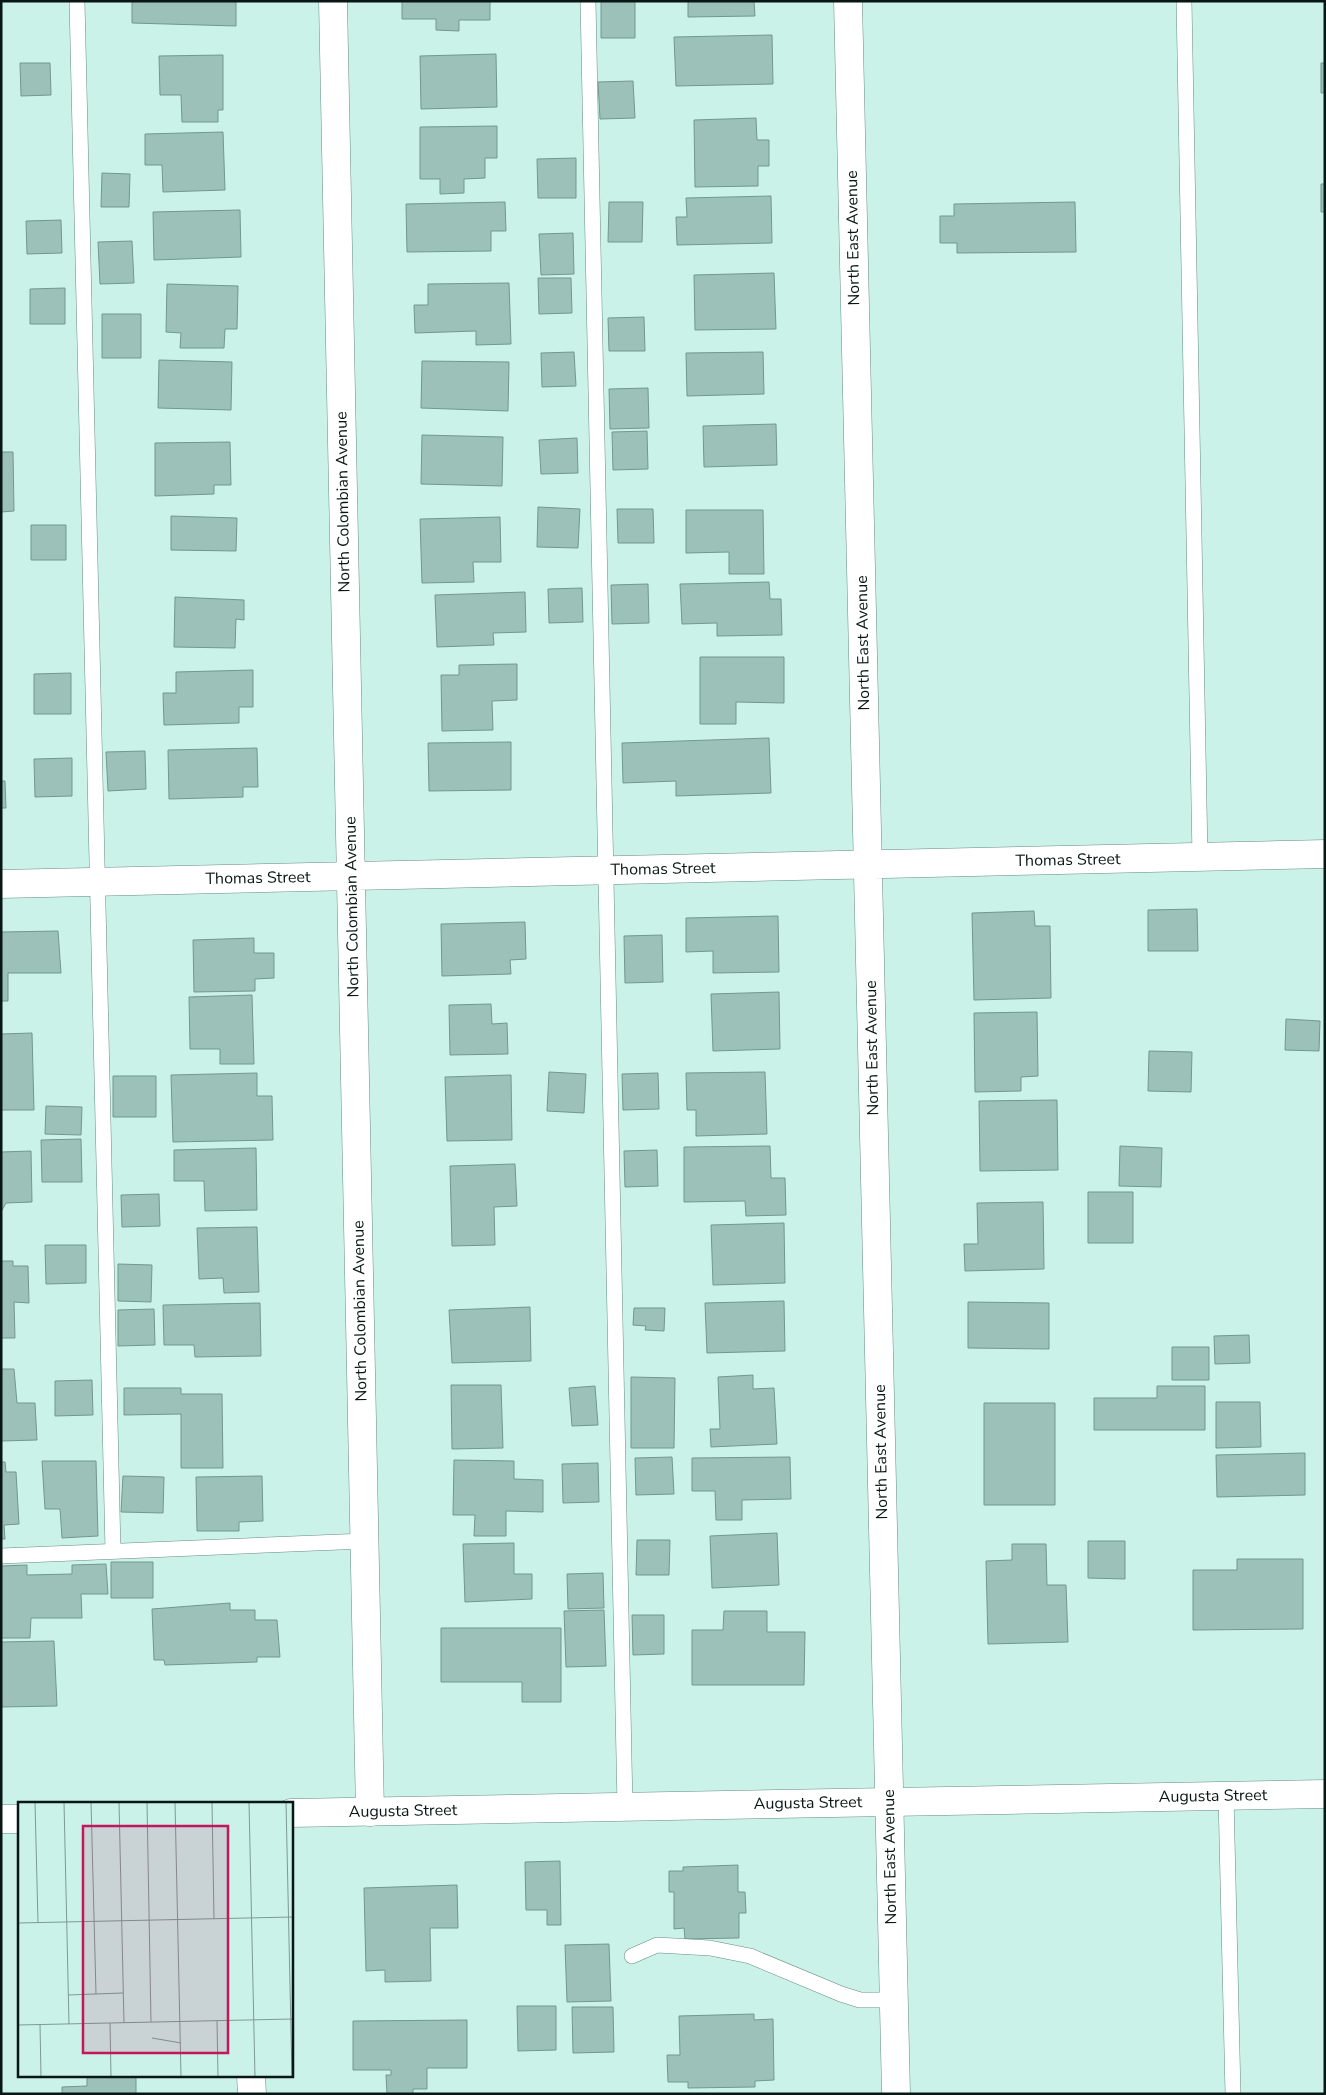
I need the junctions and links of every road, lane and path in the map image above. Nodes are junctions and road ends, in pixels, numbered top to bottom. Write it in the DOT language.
graph roads {
  1 [pos="77,1"];
  2 [pos="333,1"];
  3 [pos="588,1"];
  4 [pos="848,1"];
  5 [pos="1184,1"];
  6 [pos="1325,854"];
  7 [pos="1200,857"];
  8 [pos="868,865"];
  9 [pos="606,870"];
  10 [pos="351,876"];
  11 [pos="97,882"];
  12 [pos="1,884"];
  13 [pos="364,1541"];
  14 [pos="113,1551"];
  15 [pos="1,1556"];
  16 [pos="1325,1794"];
  17 [pos="1226,1796"];
  18 [pos="889,1802"];
  19 [pos="625,1807"];
  20 [pos="370,1812"];
  21 [pos="292,1813"];
  22 [pos="18,1818"];
  23 [pos="1,1819"];
  24 [pos="632,1956"];
  25 [pos="894,2000"];
  26 [pos="251,2078"];
  27 [pos="252,2094"];
  28 [pos="896,2094"];
  29 [pos="1233,2094"];
  1 -- 11 [label="lane"];
  2 -- 10 [label="street, North Colombian Avenue"];
  3 -- 9 [label="lane"];
  4 -- 8 [label="street, North East Avenue"];
  5 -- 7 [label="lane"];
  6 -- 7 [label="street, Thomas Street"];
  7 -- 8 [label="street, Thomas Street"];
  8 -- 9 [label="street, Thomas Street"];
  8 -- 18 [label="street, North East Avenue"];
  9 -- 10 [label="street, Thomas Street"];
  9 -- 19 [label="lane"];
  10 -- 11 [label="street, Thomas Street"];
  10 -- 13 [label="street, North Colombian Avenue"];
  11 -- 12 [label="street, Thomas Street"];
  11 -- 14 [label="lane"];
  13 -- 14 [label="lane"];
  13 -- 20 [label="street, North Colombian Avenue"];
  14 -- 15 [label="lane"];
  16 -- 17 [label="street, Augusta Street"];
  17 -- 18 [label="street, Augusta Street"];
  17 -- 29 [label="lane"];
  18 -- 19 [label="street, Augusta Street"];
  18 -- 25 [label="street, North East Avenue"];
  19 -- 20 [label="street, Augusta Street"];
  20 -- 21 [label="street, Augusta Street"];
  22 -- 23 [label="street"];
  24 -- 25 [label="lane"];
  25 -- 28 [label="street, North East Avenue"];
  26 -- 27 [label="street"];
}
